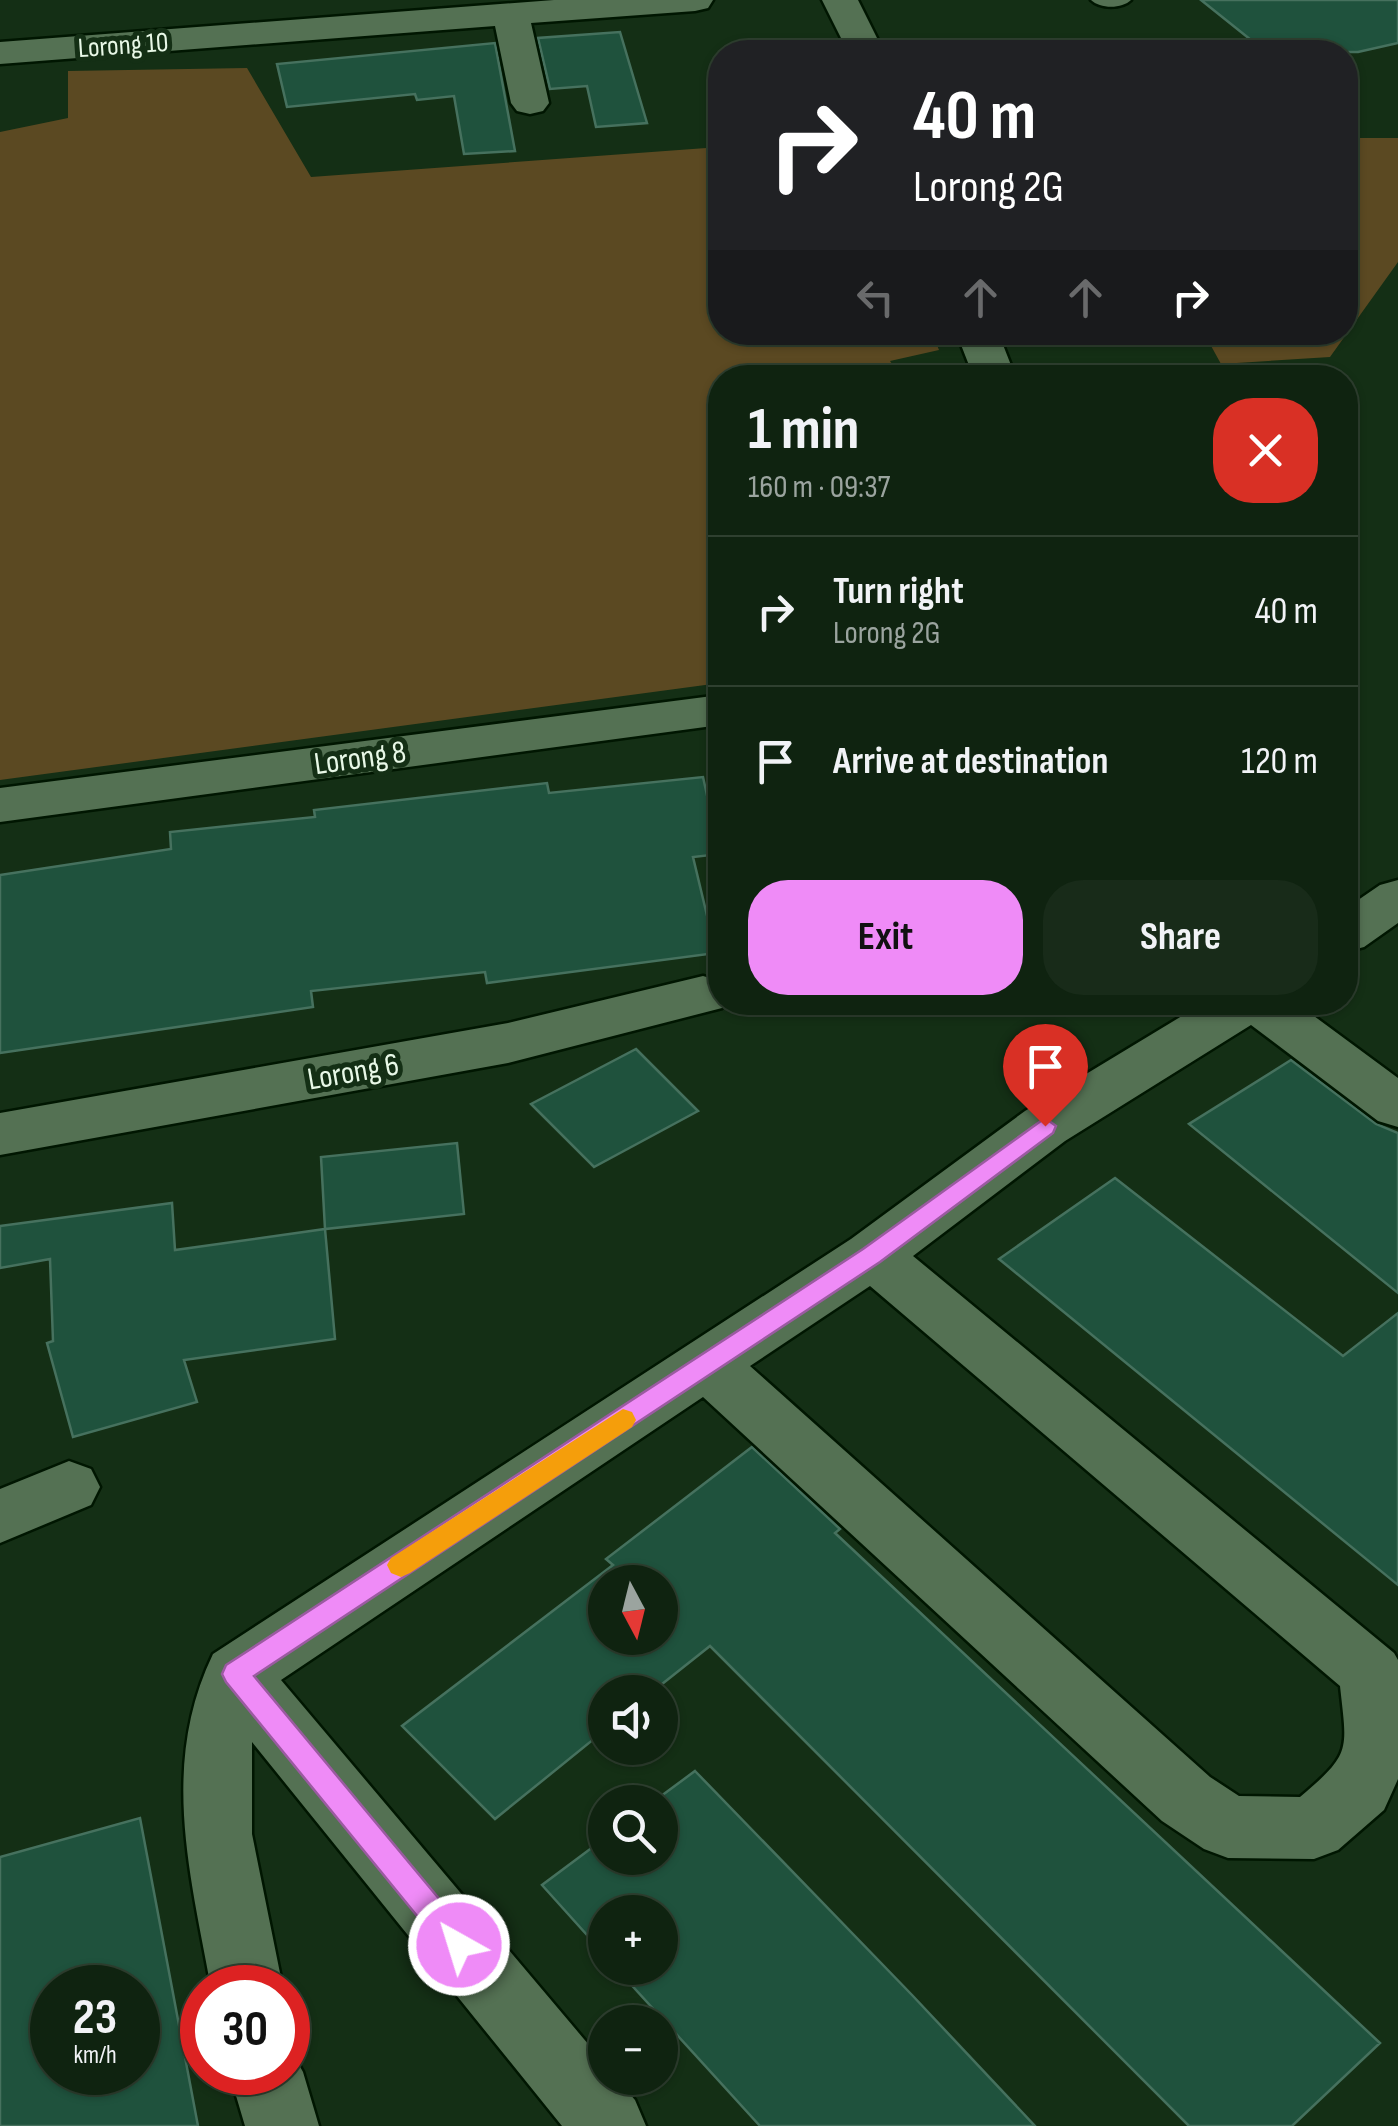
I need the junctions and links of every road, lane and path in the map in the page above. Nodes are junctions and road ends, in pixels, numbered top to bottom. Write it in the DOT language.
graph roads {
  1 [pos="694,0"];
  2 [pos="840,0"];
  3 [pos="1101,0"];
  4 [pos="1121,0"];
  5 [pos="511,15"];
  6 [pos="243,17"];
  7 [pos="860,40"];
  8 [pos="0,53"];
  9 [pos="530,103"];
  10 [pos="708,712"];
  11 [pos="0,805"];
  12 [pos="1398,898"];
  13 [pos="1358,925"];
  14 [pos="703,996"];
  15 [pos="1226,1015"];
  16 [pos="1274,1015"];
  17 [pos="1398,1107"];
  18 [pos="0,1134"];
  19 [pos="872,1255"];
  20 [pos="708,1364"];
  21 [pos="69,1487"];
  22 [pos="0,1518"];
  23 [pos="236,1674"];
  24 [pos="243,1965"];
  25 [pos="273,2095"];
  26 [pos="282,2126"];
  27 [pos="608,2126"];
  1 -- 5 [label="street"];
  2 -- 7 [label="street"];
  3 -- 4 [label="lane"];
  5 -- 6 [label="street"];
  5 -- 9 [label="street"];
  6 -- 8 [label="street, Lorong 10"];
  10 -- 11 [label="street, Lorong 8"];
  12 -- 13 [label="street"];
  14 -- 18 [label="street, Lorong 6"];
  15 -- 19 [label="street"];
  16 -- 17 [label="street"];
  19 -- 20 [label="street"];
  19 -- 20 [label="street"];
  20 -- 23 [label="street"];
  21 -- 22 [label="street"];
  23 -- 24 [label="street"];
  23 -- 27 [label="street"];
  25 -- 26 [label="street"];
}
